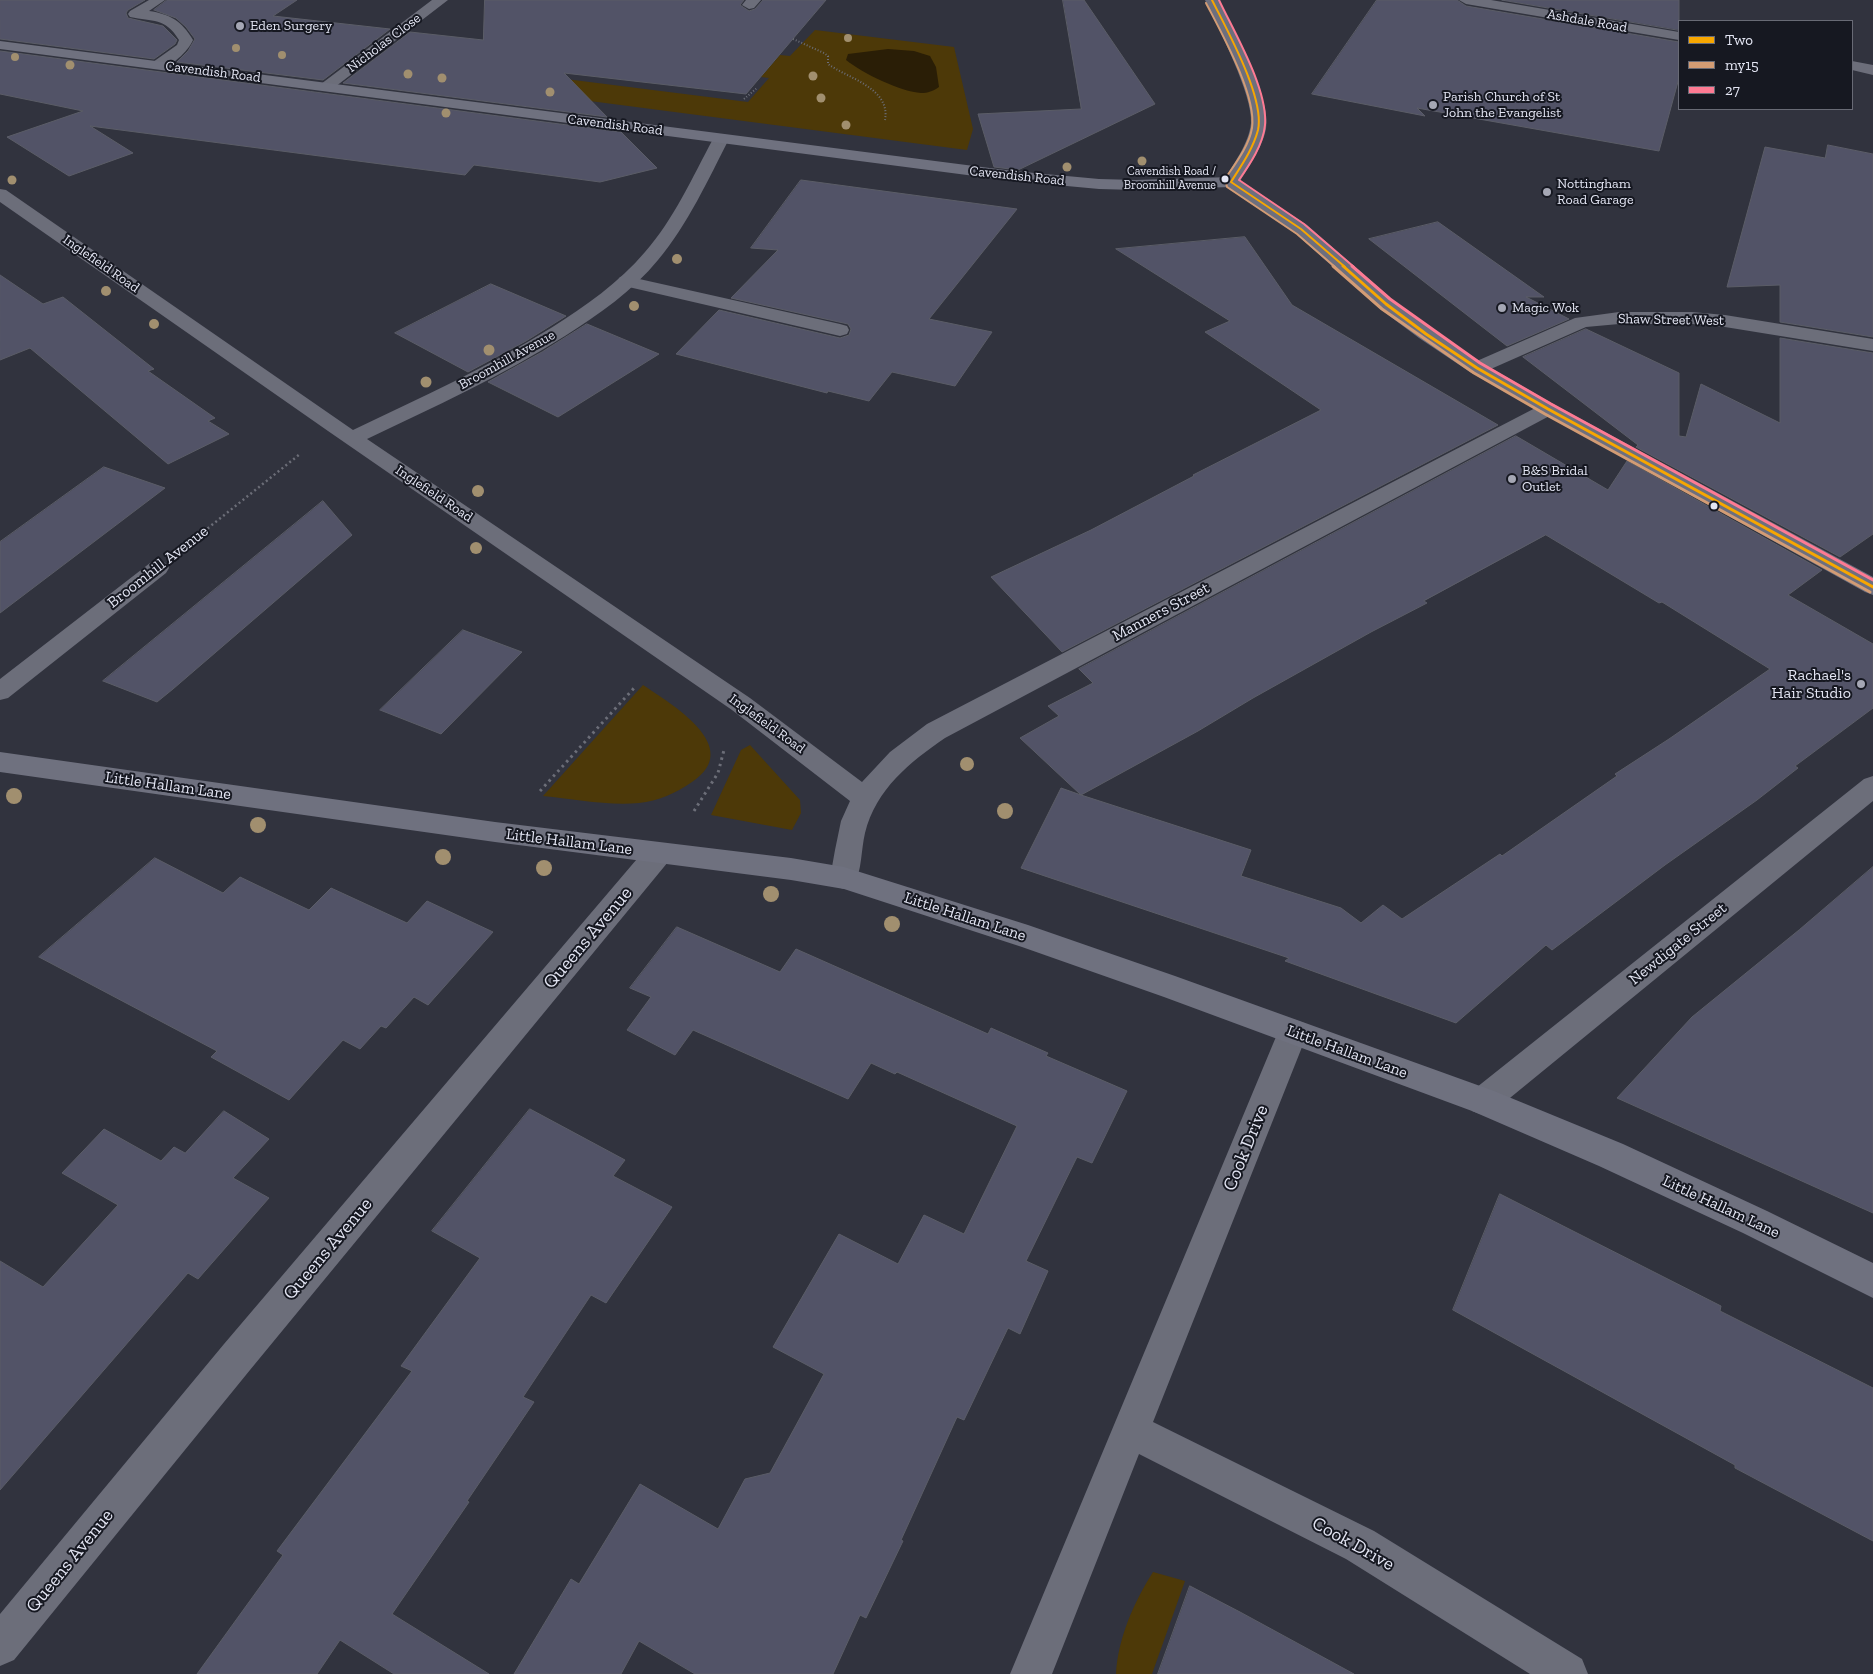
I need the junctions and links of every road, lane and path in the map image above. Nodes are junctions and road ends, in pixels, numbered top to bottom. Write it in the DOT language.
graph roads {
  1 [pos="158,0"];
  2 [pos="441,0"];
  3 [pos="1212,0"];
  4 [pos="1466,0"];
  5 [pos="1678,36"];
  6 [pos="793,39"];
  7 [pos="0,45"];
  8 [pos="158,65"];
  9 [pos="1853,66"];
  10 [pos="1873,70"];
  11 [pos="326,87"];
  12 [pos="886,118"];
  13 [pos="721,139"];
  14 [pos="1231,182"];
  15 [pos="0,194"];
  16 [pos="626,281"];
  17 [pos="840,330"];
  18 [pos="1873,345"];
  19 [pos="1477,368"];
  20 [pos="1548,409"];
  21 [pos="352,438"];
  22 [pos="300,454"];
  23 [pos="158,568"];
  24 [pos="1873,587"];
  25 [pos="639,683"];
  26 [pos="0,692"];
  27 [pos="724,747"];
  28 [pos="0,762"];
  29 [pos="1873,786"];
  30 [pos="535,796"];
  31 [pos="865,798"];
  32 [pos="692,814"];
  33 [pos="658,854"];
  34 [pos="844,878"];
  35 [pos="1293,1032"];
  36 [pos="1483,1101"];
  37 [pos="1873,1281"];
  38 [pos="1130,1430"];
  39 [pos="0,1646"];
  40 [pos="1031,1674"];
  41 [pos="1567,1674"];
  1 -- 8 [label="lane"];
  2 -- 11 [label="street, Nicholas Close"];
  3 -- 14 [label="main road"];
  4 -- 5 [label="street, Ashdale Road"];
  6 -- 12 [label="path"];
  7 -- 8 [label="street, Cavendish Road"];
  8 -- 11 [label="street, Cavendish Road"];
  9 -- 10 [label="street"];
  11 -- 13 [label="street, Cavendish Road"];
  13 -- 14 [label="street, Cavendish Road"];
  13 -- 16 [label="street, Broomhill Avenue"];
  14 -- 19 [label="main road"];
  15 -- 21 [label="street, Inglefield Road"];
  16 -- 17 [label="lane"];
  16 -- 21 [label="street, Broomhill Avenue"];
  18 -- 19 [label="street, Shaw Street West"];
  19 -- 20 [label="main road"];
  20 -- 24 [label="main road"];
  20 -- 31 [label="street, Manners Street"];
  21 -- 31 [label="street, Inglefield Road"];
  22 -- 23 [label="path, Broomhill Avenue"];
  23 -- 26 [label="lane, Broomhill Avenue"];
  25 -- 30 [label="path"];
  27 -- 32 [label="path"];
  28 -- 33 [label="street, Little Hallam Lane"];
  29 -- 36 [label="street, Newdigate Street"];
  31 -- 34 [label="street, Manners Street"];
  33 -- 34 [label="street, Little Hallam Lane"];
  33 -- 39 [label="street, Queens Avenue"];
  34 -- 35 [label="street, Little Hallam Lane"];
  35 -- 36 [label="street, Little Hallam Lane"];
  35 -- 38 [label="street, Cook Drive"];
  36 -- 37 [label="street, Little Hallam Lane"];
  38 -- 40 [label="street, Cook Drive"];
  38 -- 41 [label="street, Cook Drive"];
}
